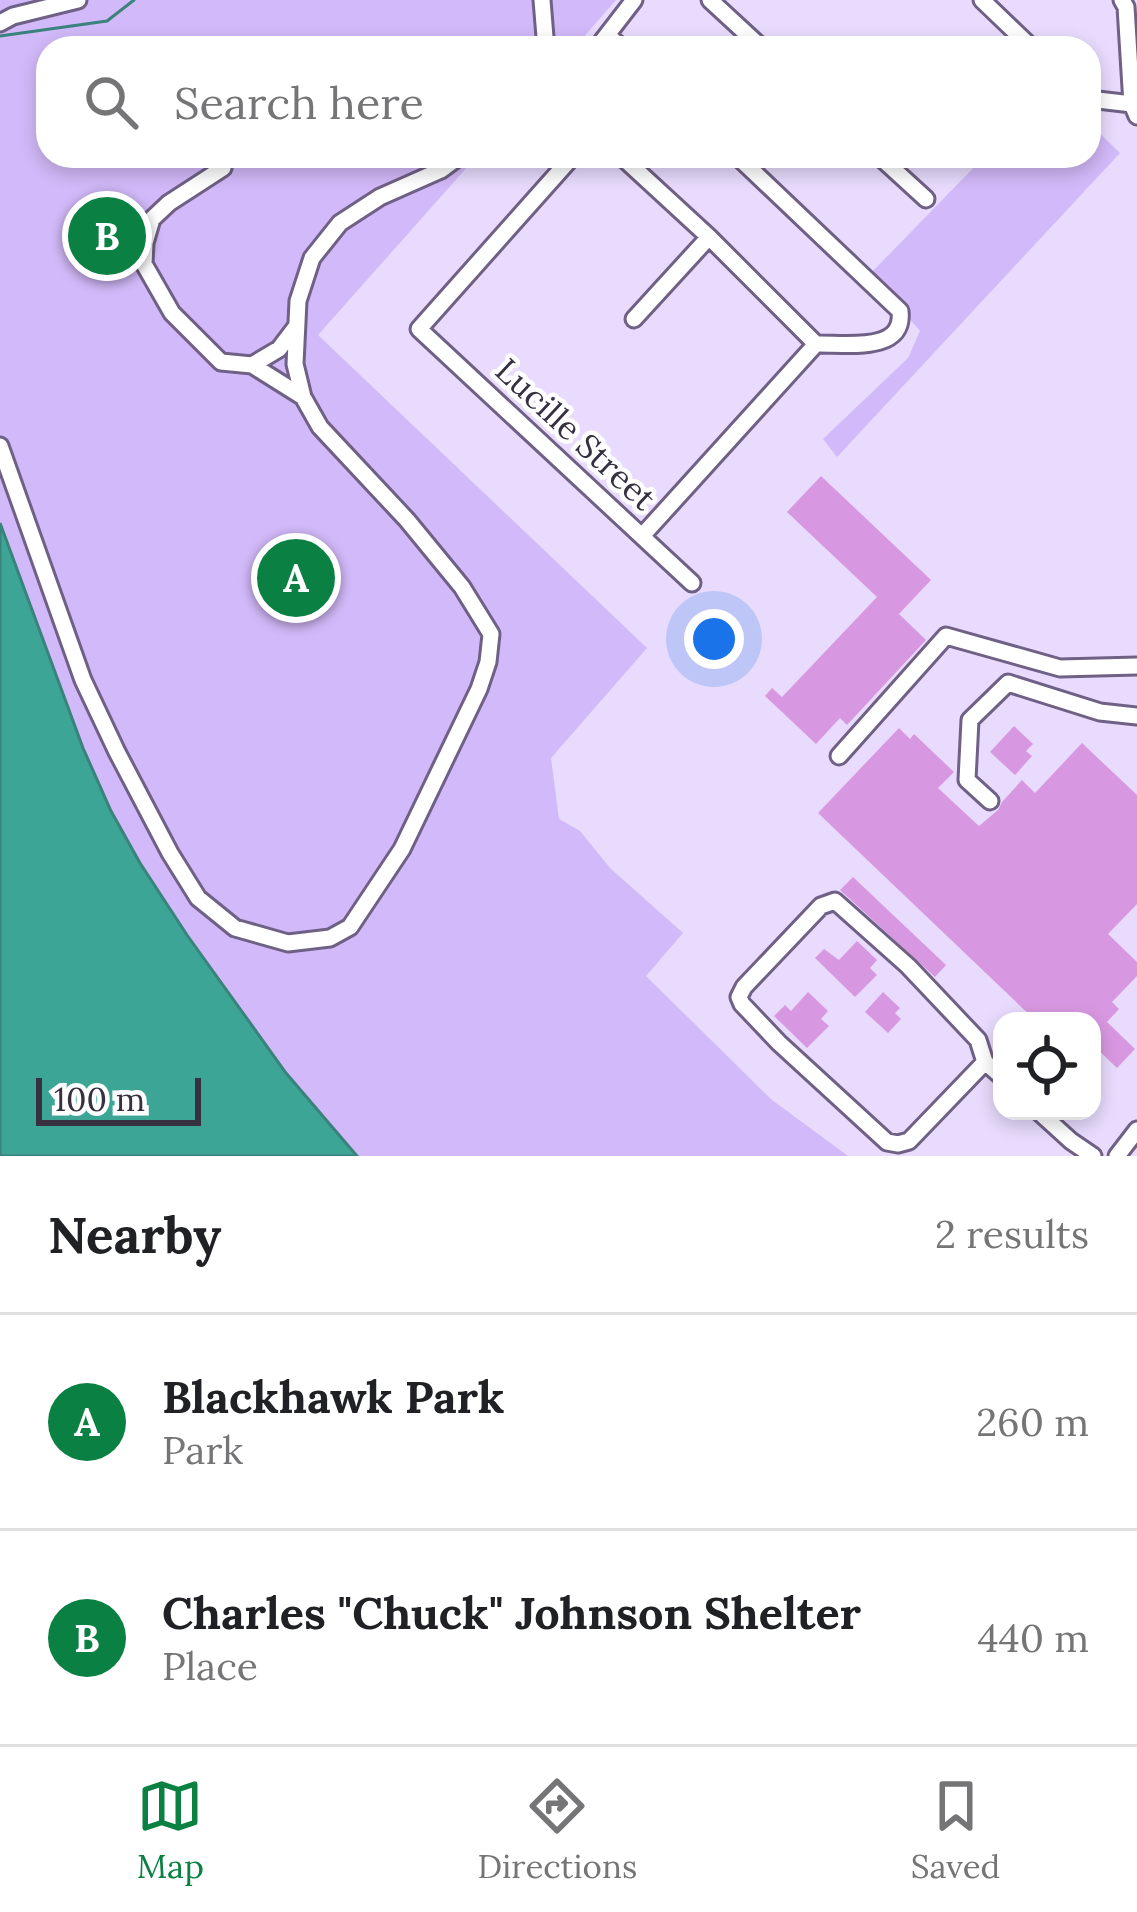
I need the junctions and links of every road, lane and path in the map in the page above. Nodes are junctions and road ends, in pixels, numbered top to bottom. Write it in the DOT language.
graph roads {
  1 [pos="78,0"];
  2 [pos="542,0"];
  3 [pos="634,0"];
  4 [pos="710,0"];
  5 [pos="982,0"];
  6 [pos="1122,0"];
  7 [pos="0,23"];
  8 [pos="544,36"];
  9 [pos="606,36"];
  10 [pos="749,36"];
  11 [pos="1020,36"];
  12 [pos="1134,80"];
  13 [pos="1101,102"];
  14 [pos="1135,110"];
  15 [pos="223,168"];
  16 [pos="444,168"];
  17 [pos="562,168"];
  18 [pos="634,168"];
  19 [pos="750,168"];
  20 [pos="892,168"];
  21 [pos="926,199"];
  22 [pos="709,237"];
  23 [pos="634,319"];
  24 [pos="297,326"];
  25 [pos="816,344"];
  26 [pos="252,365"];
  27 [pos="303,397"];
  28 [pos="0,446"];
  29 [pos="642,536"];
  30 [pos="692,584"];
  31 [pos="1137,666"];
  32 [pos="1137,716"];
  33 [pos="839,756"];
  34 [pos="990,801"];
  35 [pos="985,1062"];
  36 [pos="993,1070"];
  37 [pos="1048,1120"];
  38 [pos="1137,1130"];
  39 [pos="1094,1156"];
  40 [pos="1117,1156"];
  1 -- 7 [label="street"];
  2 -- 8 [label="street"];
  3 -- 9 [label="street"];
  4 -- 10 [label="street"];
  5 -- 11 [label="street"];
  6 -- 12 [label="street"];
  12 -- 14 [label="street"];
  13 -- 14 [label="street"];
  15 -- 26 [label="street"];
  16 -- 24 [label="street"];
  17 -- 29 [label="street, Lucille Street"];
  18 -- 22 [label="street"];
  19 -- 25 [label="street"];
  20 -- 21 [label="street"];
  22 -- 23 [label="street"];
  22 -- 25 [label="street"];
  24 -- 26 [label="street"];
  24 -- 27 [label="street"];
  25 -- 29 [label="street"];
  26 -- 27 [label="street"];
  27 -- 28 [label="street"];
  29 -- 30 [label="street, Lucille Street"];
  31 -- 33 [label="street"];
  32 -- 34 [label="street"];
  35 -- 35 [label="street"];
  35 -- 36 [label="street"];
  37 -- 39 [label="street"];
  38 -- 40 [label="street"];
}
